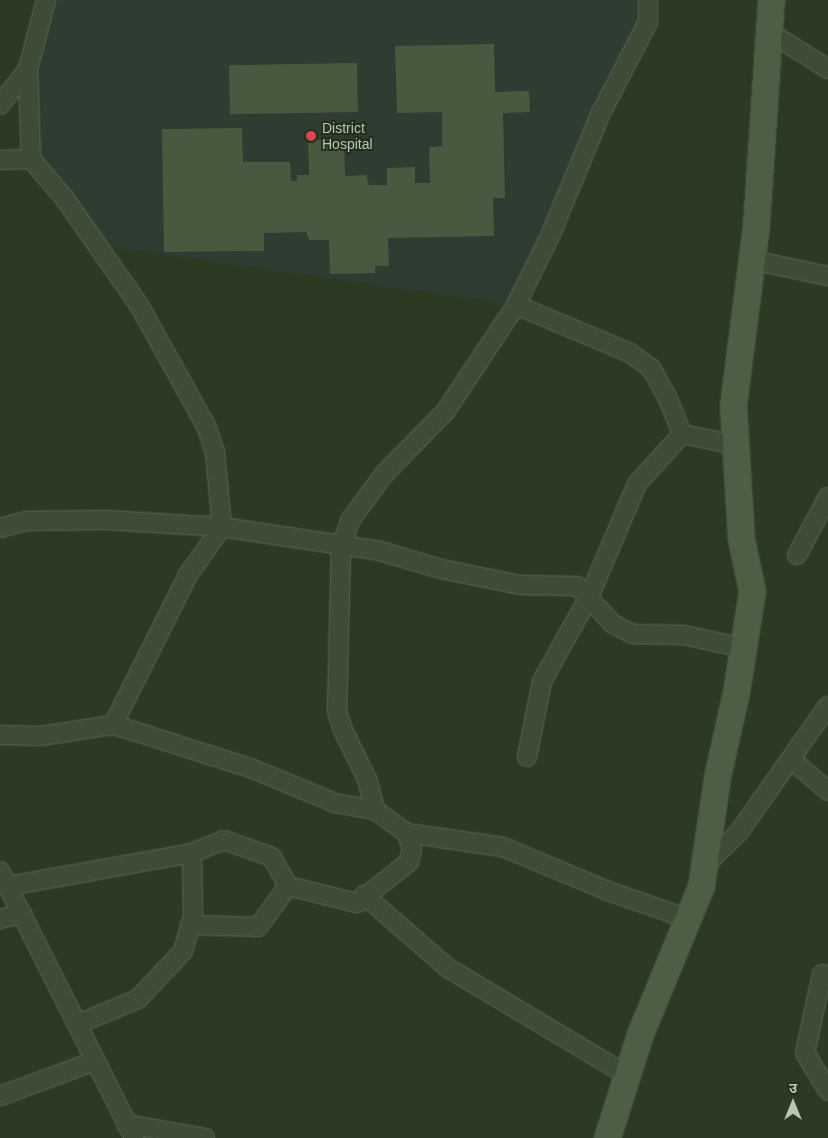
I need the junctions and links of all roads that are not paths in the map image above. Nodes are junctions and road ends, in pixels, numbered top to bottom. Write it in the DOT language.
graph roads {
  1 [pos="46,0"];
  2 [pos="648,0"];
  3 [pos="771,0"];
  4 [pos="769,32"];
  5 [pos="28,69"];
  6 [pos="828,69"];
  7 [pos="0,105"];
  8 [pos="31,159"];
  9 [pos="0,160"];
  10 [pos="752,260"];
  11 [pos="828,276"];
  12 [pos="516,305"];
  13 [pos="682,434"];
  14 [pos="735,445"];
  15 [pos="828,497"];
  16 [pos="222,527"];
  17 [pos="0,528"];
  18 [pos="341,546"];
  19 [pos="797,555"];
  20 [pos="589,597"];
  21 [pos="743,648"];
  22 [pos="828,706"];
  23 [pos="113,725"];
  24 [pos="0,735"];
  25 [pos="527,757"];
  26 [pos="791,758"];
  27 [pos="828,792"];
  28 [pos="375,810"];
  29 [pos="407,833"];
  30 [pos="192,853"];
  31 [pos="704,866"];
  32 [pos="4,879"];
  33 [pos="288,886"];
  34 [pos="364,895"];
  35 [pos="22,914"];
  36 [pos="0,919"];
  37 [pos="689,919"];
  38 [pos="190,925"];
  39 [pos="828,975"];
  40 [pos="78,1024"];
  41 [pos="95,1061"];
  42 [pos="627,1075"];
  43 [pos="828,1091"];
  44 [pos="0,1096"];
  45 [pos="130,1131"];
  46 [pos="205,1138"];
  47 [pos="607,1138"];
  1 -- 5 [label="street"];
  2 -- 12 [label="street"];
  3 -- 4 [label="street"];
  4 -- 6 [label="street"];
  4 -- 10 [label="street"];
  5 -- 7 [label="street"];
  5 -- 8 [label="street"];
  8 -- 9 [label="street"];
  8 -- 16 [label="street"];
  10 -- 11 [label="street"];
  10 -- 14 [label="street"];
  12 -- 13 [label="street"];
  12 -- 18 [label="street"];
  13 -- 14 [label="street"];
  13 -- 20 [label="street"];
  14 -- 21 [label="street"];
  15 -- 19 [label="street"];
  16 -- 17 [label="street"];
  16 -- 18 [label="street"];
  16 -- 23 [label="street"];
  18 -- 20 [label="street"];
  18 -- 28 [label="street"];
  20 -- 21 [label="street"];
  20 -- 25 [label="street"];
  21 -- 31 [label="street"];
  22 -- 26 [label="street"];
  23 -- 24 [label="street"];
  23 -- 28 [label="street"];
  26 -- 27 [label="street"];
  26 -- 31 [label="street"];
  28 -- 29 [label="street"];
  29 -- 34 [label="street"];
  29 -- 37 [label="street"];
  30 -- 32 [label="street"];
  30 -- 33 [label="street"];
  30 -- 38 [label="street"];
  31 -- 37 [label="street"];
  32 -- 35 [label="street"];
  33 -- 34 [label="street"];
  33 -- 38 [label="street"];
  34 -- 42 [label="street"];
  35 -- 36 [label="street"];
  35 -- 40 [label="street"];
  37 -- 42 [label="street"];
  38 -- 40 [label="street"];
  39 -- 43 [label="street"];
  40 -- 41 [label="street"];
  41 -- 44 [label="street"];
  41 -- 45 [label="street"];
  42 -- 47 [label="street"];
  45 -- 46 [label="street"];
}
